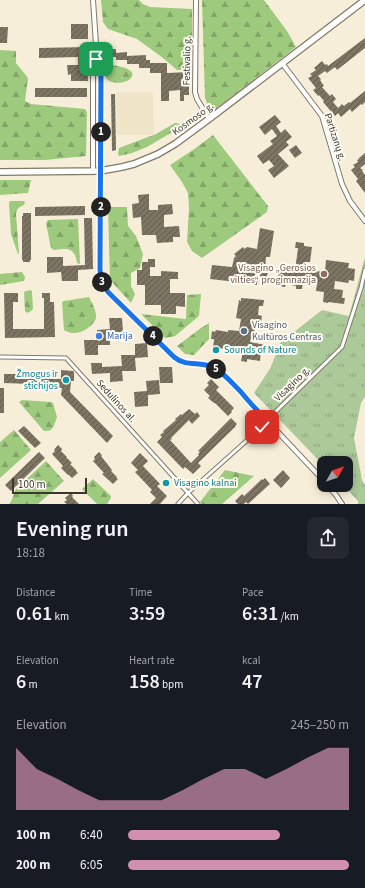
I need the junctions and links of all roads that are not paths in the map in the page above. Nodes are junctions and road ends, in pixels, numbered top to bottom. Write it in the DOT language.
graph roads {
  1 [pos="93,0"];
  2 [pos="196,0"];
  3 [pos="365,0"];
  4 [pos="96,59"];
  5 [pos="282,63"];
  6 [pos="210,119"];
  7 [pos="100,170"];
  8 [pos="93,171"];
  9 [pos="0,172"];
  10 [pos="365,221"];
  11 [pos="365,270"];
  12 [pos="0,358"];
  13 [pos="266,420"];
  14 [pos="317,474"];
  15 [pos="334,492"];
  16 [pos="188,493"];
  17 [pos="178,504"];
  18 [pos="198,504"];
  19 [pos="342,504"];
  1 -- 4 [label="street"];
  2 -- 6 [label="street, Festivalio g."];
  3 -- 5 [label="main road, Kosmoso g."];
  4 -- 7 [label="street"];
  4 -- 8 [label="street"];
  5 -- 6 [label="main road, Kosmoso g."];
  5 -- 10 [label="street, Partizanų g."];
  6 -- 7 [label="main road, Kosmoso g."];
  7 -- 8 [label="main road, Kosmoso g."];
  7 -- 13 [label="street"];
  8 -- 9 [label="main road, Kosmoso g."];
  11 -- 13 [label="street, Visagino g."];
  12 -- 16 [label="street, Sedulinos al."];
  13 -- 14 [label="street"];
  13 -- 16 [label="street, Visagino g."];
  15 -- 19 [label="street"];
  16 -- 17 [label="street, Visagino g."];
  16 -- 18 [label="street, Sedulinos al."];
}
